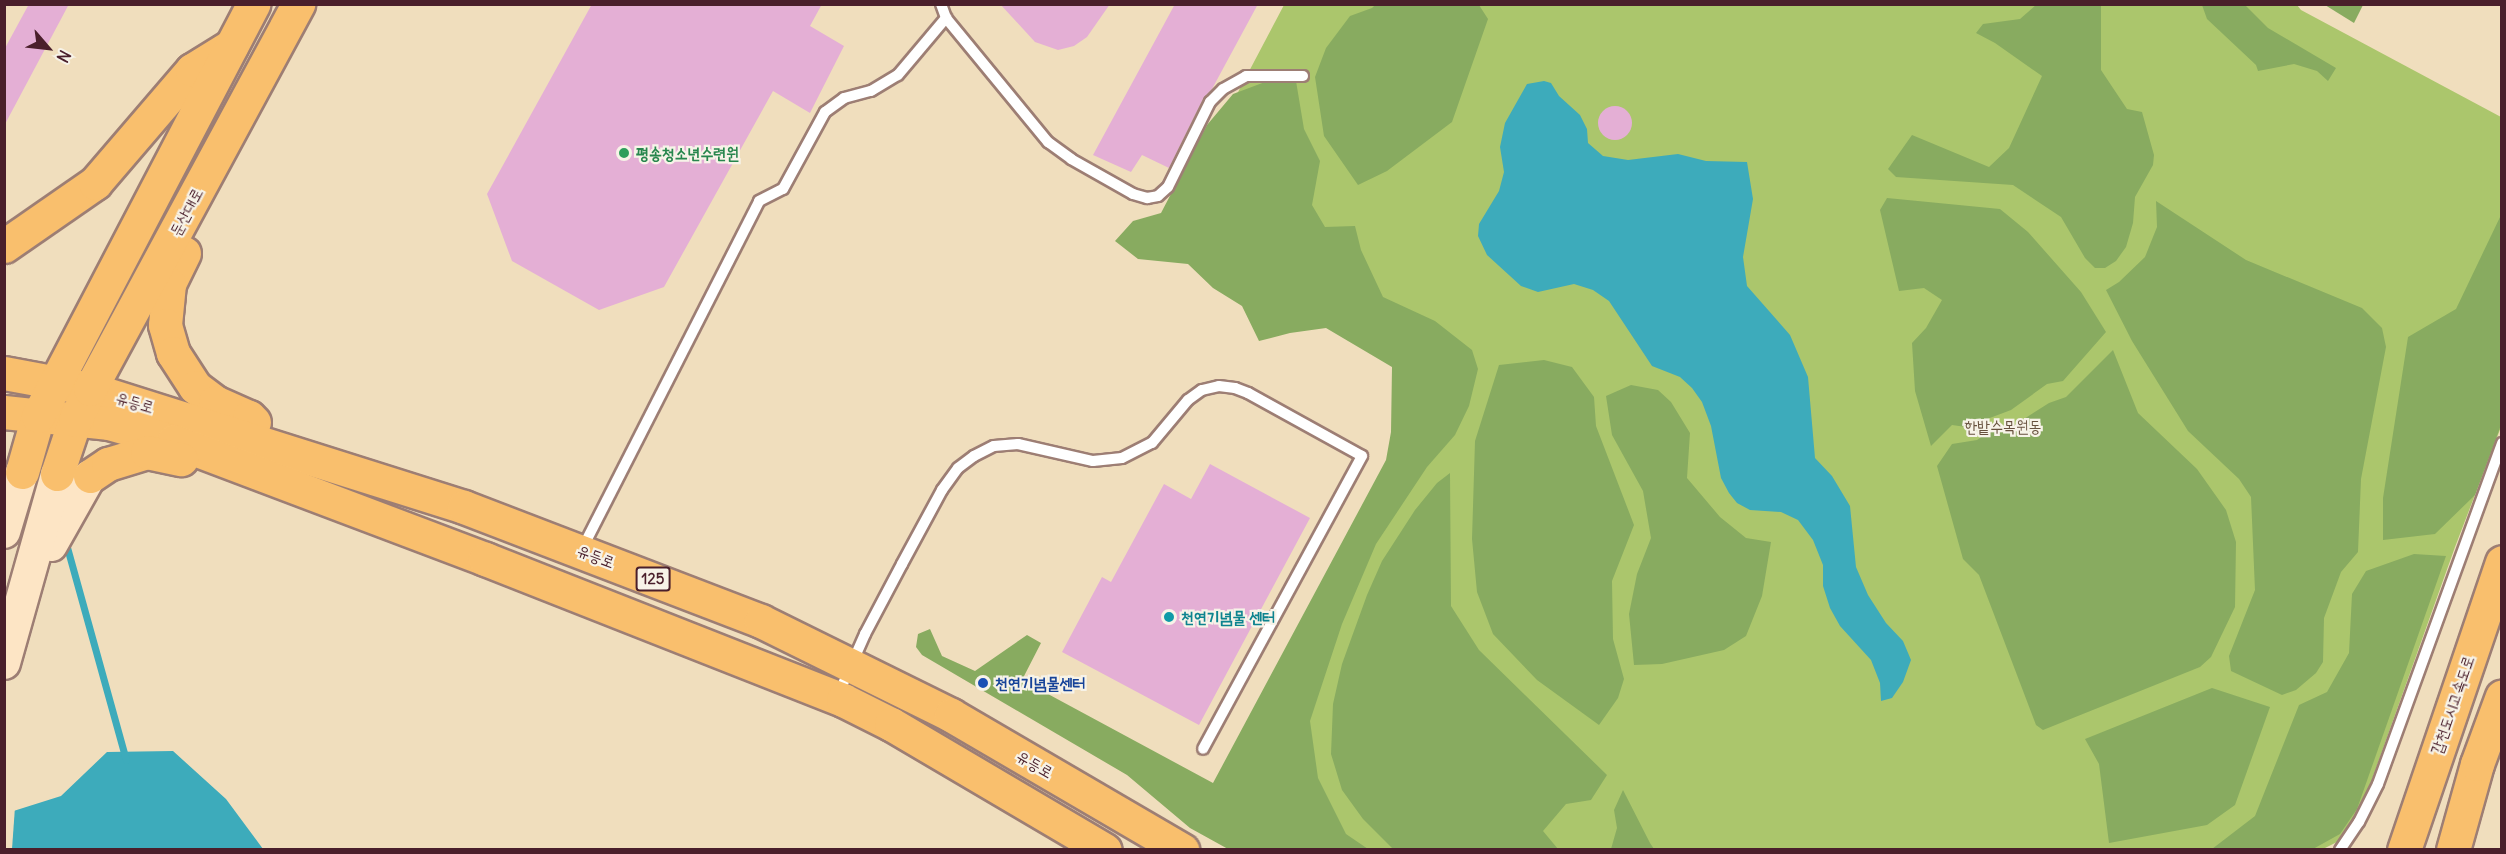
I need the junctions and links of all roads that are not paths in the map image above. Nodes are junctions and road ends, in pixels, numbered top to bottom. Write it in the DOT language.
graph roads {
  1 [pos="253,4"];
  2 [pos="298,4"];
  3 [pos="941,4"];
  4 [pos="946,18"];
  5 [pos="232,45"];
  6 [pos="1303,76"];
  7 [pos="201,183"];
  8 [pos="4,246"];
  9 [pos="4,373"];
  10 [pos="56,382"];
  11 [pos="90,389"];
  12 [pos="4,412"];
  13 [pos="38,416"];
  14 [pos="75,420"];
  15 [pos="2502,443"];
  16 [pos="268,460"];
  17 [pos="22,472"];
  18 [pos="57,474"];
  19 [pos="90,476"];
  20 [pos="4,532"];
  21 [pos="581,551"];
  22 [pos="2502,562"];
  23 [pos="21,604"];
  24 [pos="4,663"];
  25 [pos="853,665"];
  26 [pos="2502,696"];
  27 [pos="837,698"];
  28 [pos="1203,749"];
  29 [pos="1106,849"];
  30 [pos="1182,849"];
  31 [pos="2340,849"];
  32 [pos="2404,849"];
  33 [pos="2453,849"];
  1 -- 5 [label="main road"];
  2 -- 7 [label="main road, 둔산대로"];
  3 -- 4 [label="lane"];
  4 -- 6 [label="lane"];
  4 -- 21 [label="lane"];
  5 -- 8 [label="main road"];
  5 -- 10 [label="main road"];
  7 -- 11 [label="main road, 둔산대로"];
  7 -- 16 [label="main road"];
  9 -- 10 [label="main road, 유등로"];
  10 -- 11 [label="main road, 유등로"];
  10 -- 13 [label="main road"];
  11 -- 14 [label="main road, 둔산대로"];
  11 -- 16 [label="main road, 유등로 / 125"];
  12 -- 13 [label="main road, 유등로"];
  13 -- 14 [label="main road, 유등로"];
  13 -- 17 [label="main road"];
  14 -- 16 [label="main road, 유등로 / 125"];
  14 -- 18 [label="main road, 둔산대로"];
  15 -- 31 [label="lane"];
  16 -- 19 [label="main road"];
  16 -- 21 [label="main road, 유등로 / 125"];
  16 -- 27 [label="main road, 유등로 / 125"];
  17 -- 20 [label="main road"];
  18 -- 23 [label="main road"];
  19 -- 23 [label="main road"];
  21 -- 25 [label="main road, 유등로 / 125"];
  22 -- 32 [label="main road, 갑천도시고속도로"];
  23 -- 24 [label="main road"];
  25 -- 27 [label="lane"];
  25 -- 28 [label="lane"];
  25 -- 30 [label="main road, 유등로 / 125"];
  26 -- 33 [label="main road"];
  27 -- 29 [label="main road, 유등로 / 125"];
}
